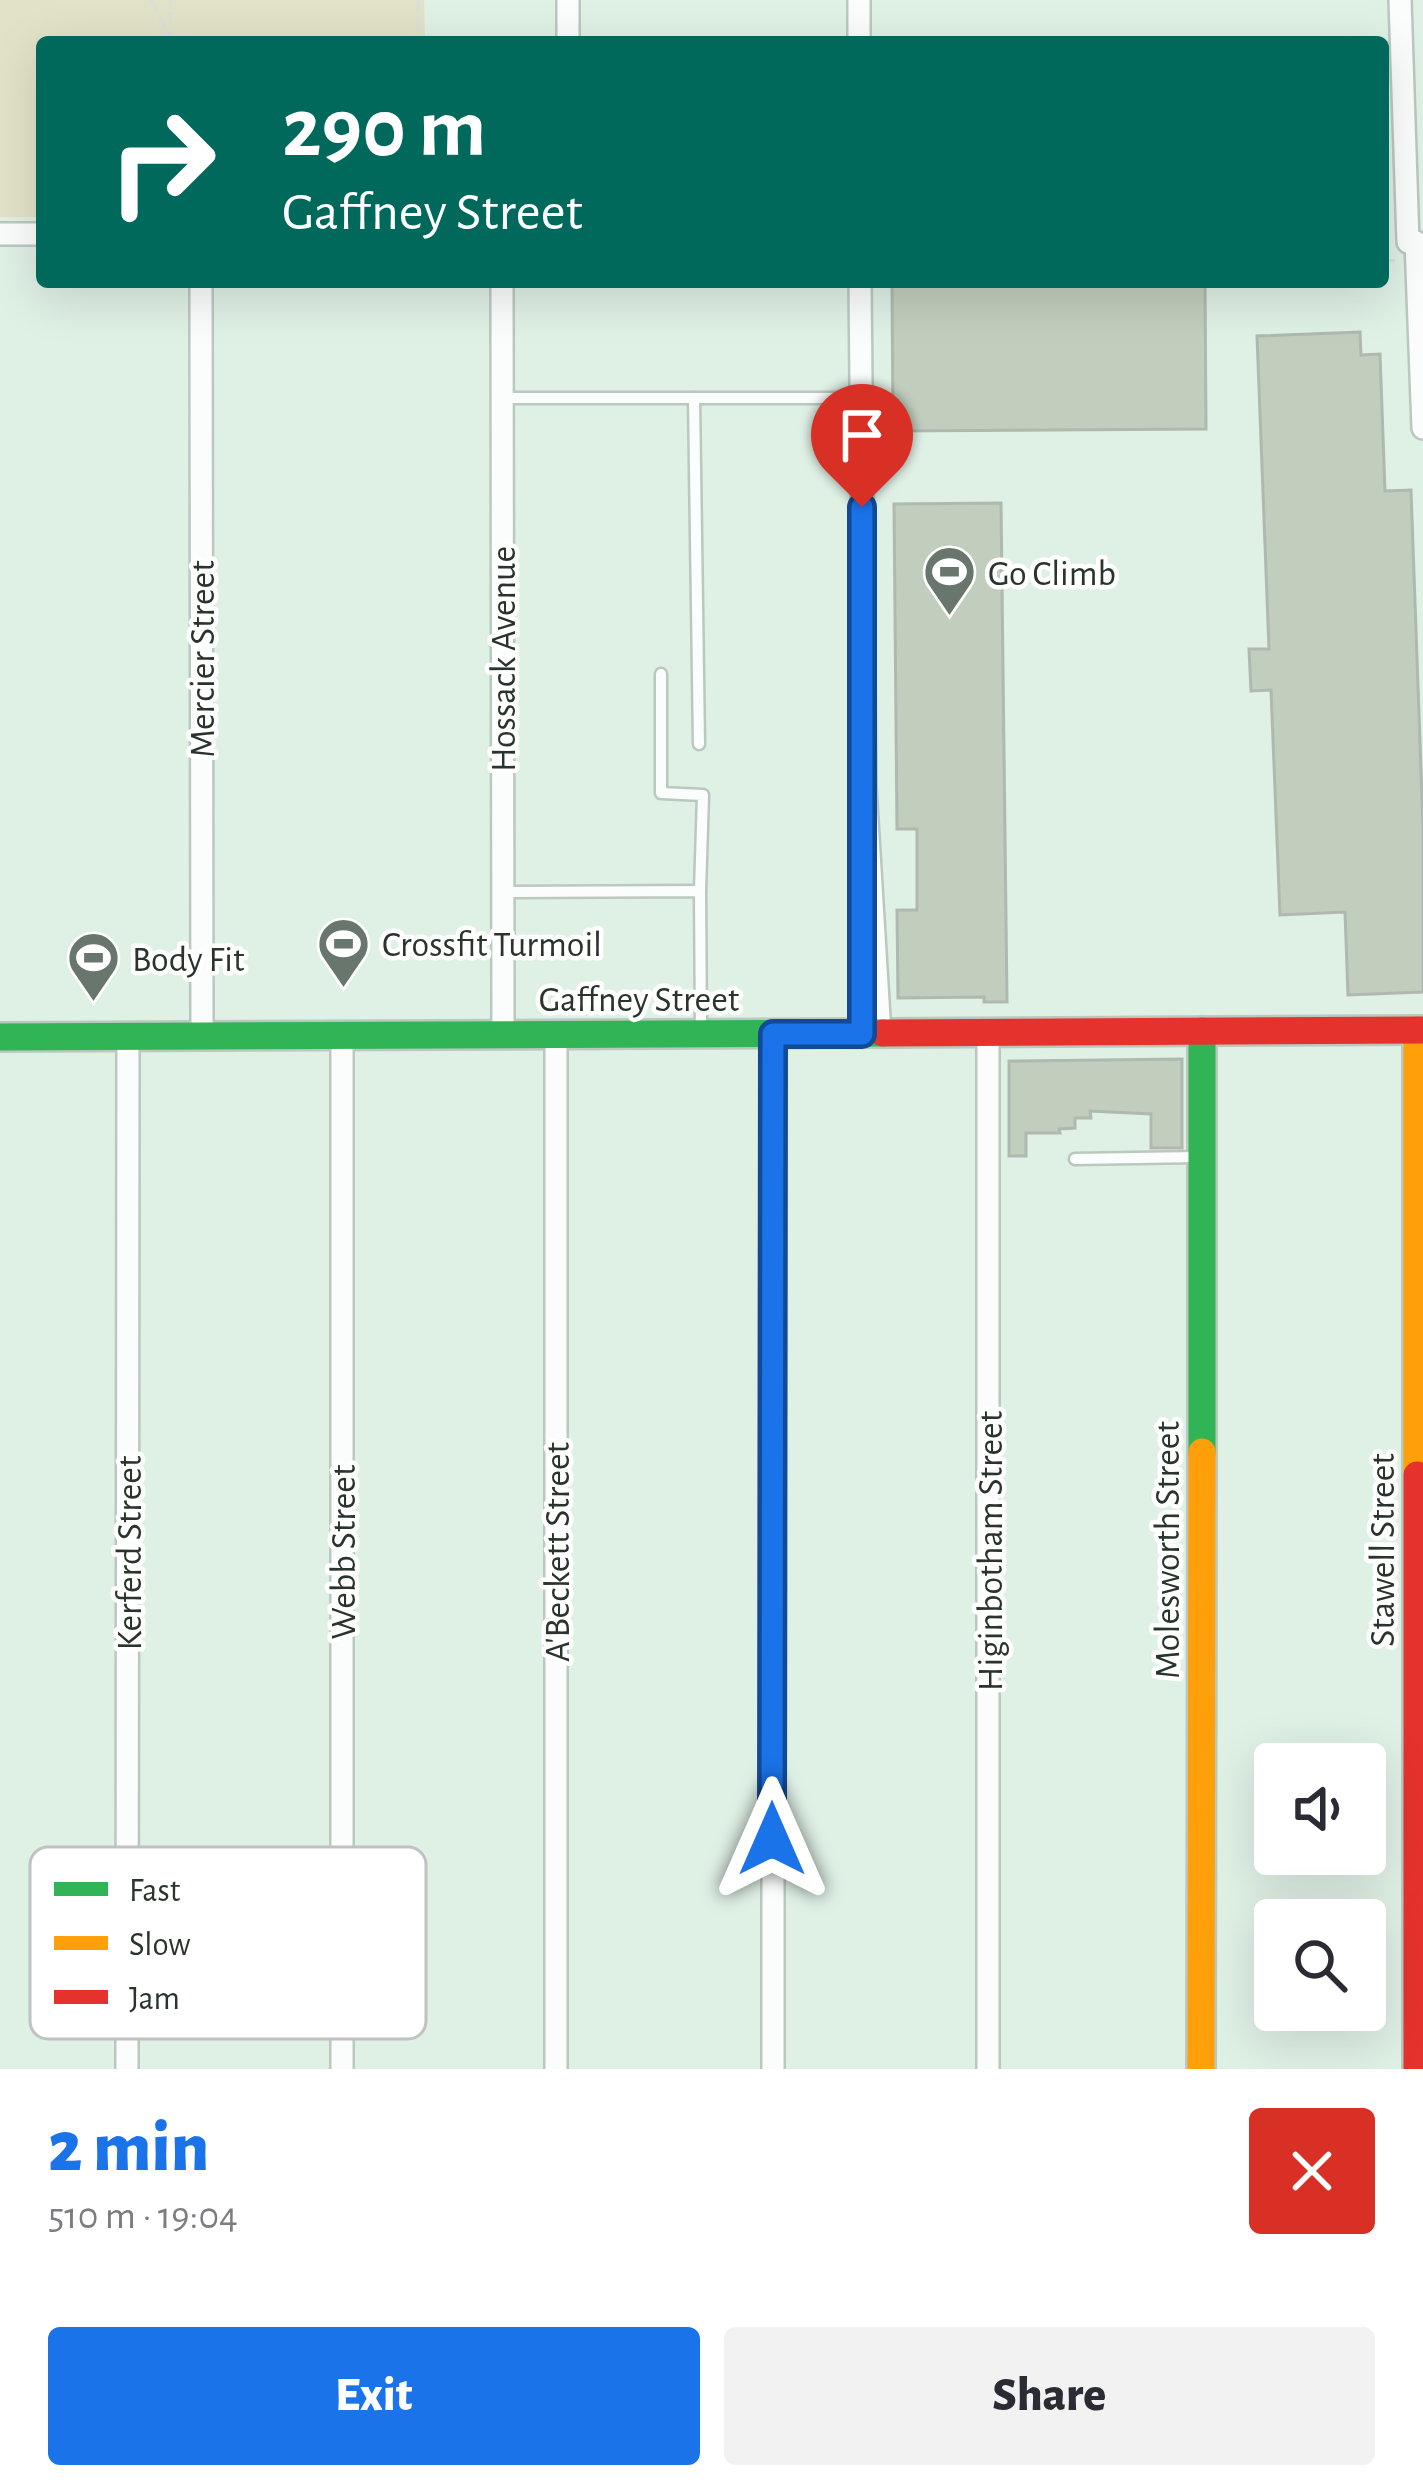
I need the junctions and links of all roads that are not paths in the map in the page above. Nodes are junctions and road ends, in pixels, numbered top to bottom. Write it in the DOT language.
graph roads {
  1 [pos="568,0"];
  2 [pos="859,0"];
  3 [pos="1400,0"];
  4 [pos="568,36"];
  5 [pos="859,36"];
  6 [pos="0,234"];
  7 [pos="36,234"];
  8 [pos="1416,242"];
  9 [pos="201,288"];
  10 [pos="502,288"];
  11 [pos="860,288"];
  12 [pos="502,398"];
  13 [pos="694,398"];
  14 [pos="861,398"];
  15 [pos="1423,428"];
  16 [pos="661,674"];
  17 [pos="699,744"];
  18 [pos="700,891"];
  19 [pos="503,892"];
  20 [pos="1420,1030"];
  21 [pos="1202,1031"];
  22 [pos="988,1033"];
  23 [pos="701,1034"];
  24 [pos="773,1034"];
  25 [pos="871,1034"];
  26 [pos="503,1035"];
  27 [pos="556,1035"];
  28 [pos="202,1036"];
  29 [pos="342,1036"];
  30 [pos="0,1037"];
  31 [pos="128,1037"];
  32 [pos="1203,1157"];
  33 [pos="1075,1159"];
  34 [pos="127,1847"];
  35 [pos="342,1847"];
  36 [pos="127,2039"];
  37 [pos="127,2069"];
  38 [pos="556,2069"];
  39 [pos="772,2069"];
  40 [pos="988,2069"];
  41 [pos="1202,2069"];
  42 [pos="1417,2069"];
  1 -- 4 [label="street"];
  2 -- 5 [label="street"];
  3 -- 8 [label="street"];
  6 -- 7 [label="street"];
  8 -- 15 [label="street"];
  9 -- 28 [label="street, Mercier Street"];
  10 -- 12 [label="street, Hossack Avenue"];
  11 -- 14 [label="street"];
  12 -- 13 [label="lane"];
  12 -- 19 [label="street, Hossack Avenue"];
  13 -- 14 [label="lane"];
  13 -- 17 [label="lane"];
  14 -- 25 [label="street"];
  16 -- 18 [label="lane"];
  18 -- 19 [label="lane"];
  18 -- 23 [label="lane"];
  19 -- 26 [label="street, Hossack Avenue"];
  20 -- 21 [label="street, Gaffney Street"];
  20 -- 42 [label="street, Stawell Street"];
  21 -- 22 [label="street, Gaffney Street"];
  21 -- 32 [label="street, Molesworth Street"];
  22 -- 25 [label="street, Gaffney Street"];
  22 -- 40 [label="street, Higinbotham Street"];
  23 -- 24 [label="street, Gaffney Street"];
  23 -- 27 [label="street, Gaffney Street"];
  24 -- 25 [label="street, Gaffney Street"];
  24 -- 39 [label="street"];
  26 -- 27 [label="street, Gaffney Street"];
  26 -- 29 [label="street, Gaffney Street"];
  27 -- 38 [label="street, A'Beckett Street"];
  28 -- 29 [label="street, Gaffney Street"];
  28 -- 31 [label="street, Gaffney Street"];
  29 -- 35 [label="street, Webb Street"];
  30 -- 31 [label="street, Gaffney Street"];
  31 -- 34 [label="street, Kerferd Street"];
  32 -- 33 [label="lane"];
  32 -- 41 [label="street, Molesworth Street"];
  36 -- 37 [label="street, Kerferd Street"];
}
